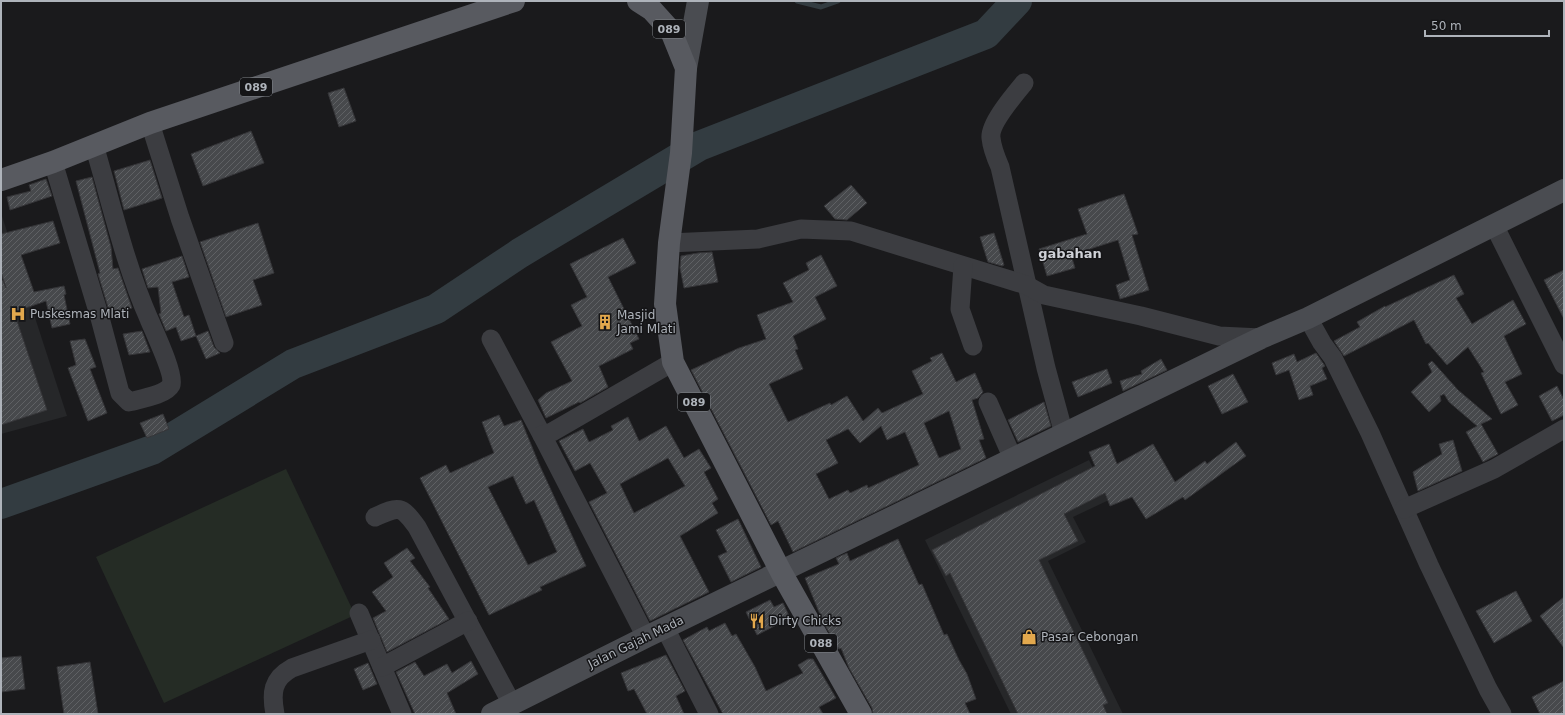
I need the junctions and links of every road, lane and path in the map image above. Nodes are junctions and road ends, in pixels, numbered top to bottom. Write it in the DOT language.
graph roads {
  1 [pos="514,1"];
  2 [pos="638,1"];
  3 [pos="698,1"];
  4 [pos="686,68"];
  5 [pos="1024,83"];
  6 [pos="150,123"];
  7 [pos="94,145"];
  8 [pos="53,162"];
  9 [pos="1,180"];
  10 [pos="1564,190"];
  11 [pos="1494,225"];
  12 [pos="669,243"];
  13 [pos="963,266"];
  14 [pos="1026,285"];
  15 [pos="1308,318"];
  16 [pos="1261,338"];
  17 [pos="491,339"];
  18 [pos="224,343"];
  19 [pos="973,346"];
  20 [pos="673,362"];
  21 [pos="1564,364"];
  22 [pos="988,402"];
  23 [pos="1564,429"];
  24 [pos="1064,434"];
  25 [pos="542,435"];
  26 [pos="1013,459"];
  27 [pos="1404,509"];
  28 [pos="375,517"];
  29 [pos="781,572"];
  30 [pos="359,613"];
  31 [pos="468,621"];
  32 [pos="655,632"];
  33 [pos="371,640"];
  34 [pos="382,667"];
  35 [pos="512,704"];
  36 [pos="275,714"];
  37 [pos="402,714"];
  38 [pos="492,714"];
  39 [pos="709,714"];
  40 [pos="861,714"];
  41 [pos="1502,714"];
  1 -- 6 [label="main road, 089"];
  2 -- 4 [label="main road, 089"];
  3 -- 4 [label="main road"];
  4 -- 12 [label="main road, 089"];
  5 -- 14 [label="street"];
  6 -- 7 [label="main road, 089"];
  6 -- 18 [label="street"];
  7 -- 8 [label="main road, 089"];
  7 -- 8 [label="street"];
  8 -- 9 [label="main road, 089"];
  10 -- 11 [label="main road, Jalan Gajah Mada"];
  11 -- 15 [label="main road, Jalan Gajah Mada"];
  11 -- 21 [label="street"];
  12 -- 13 [label="street"];
  12 -- 20 [label="main road, 089"];
  13 -- 14 [label="street"];
  13 -- 19 [label="street"];
  14 -- 16 [label="street"];
  14 -- 24 [label="street"];
  15 -- 16 [label="main road, Jalan Gajah Mada"];
  15 -- 27 [label="street"];
  16 -- 24 [label="main road, Jalan Gajah Mada"];
  17 -- 25 [label="street"];
  20 -- 25 [label="street"];
  20 -- 29 [label="main road, 089"];
  22 -- 26 [label="street"];
  23 -- 27 [label="street"];
  24 -- 26 [label="main road, Jalan Gajah Mada"];
  25 -- 32 [label="street"];
  26 -- 29 [label="main road, Jalan Gajah Mada"];
  27 -- 41 [label="street"];
  28 -- 31 [label="street"];
  29 -- 32 [label="main road, Jalan Gajah Mada"];
  29 -- 40 [label="main road, 088"];
  30 -- 33 [label="street"];
  31 -- 34 [label="street"];
  31 -- 35 [label="street"];
  32 -- 35 [label="main road, Jalan Gajah Mada"];
  32 -- 39 [label="street"];
  33 -- 34 [label="street"];
  33 -- 36 [label="street"];
  34 -- 37 [label="street"];
  35 -- 38 [label="main road, Jalan Gajah Mada"];
}
